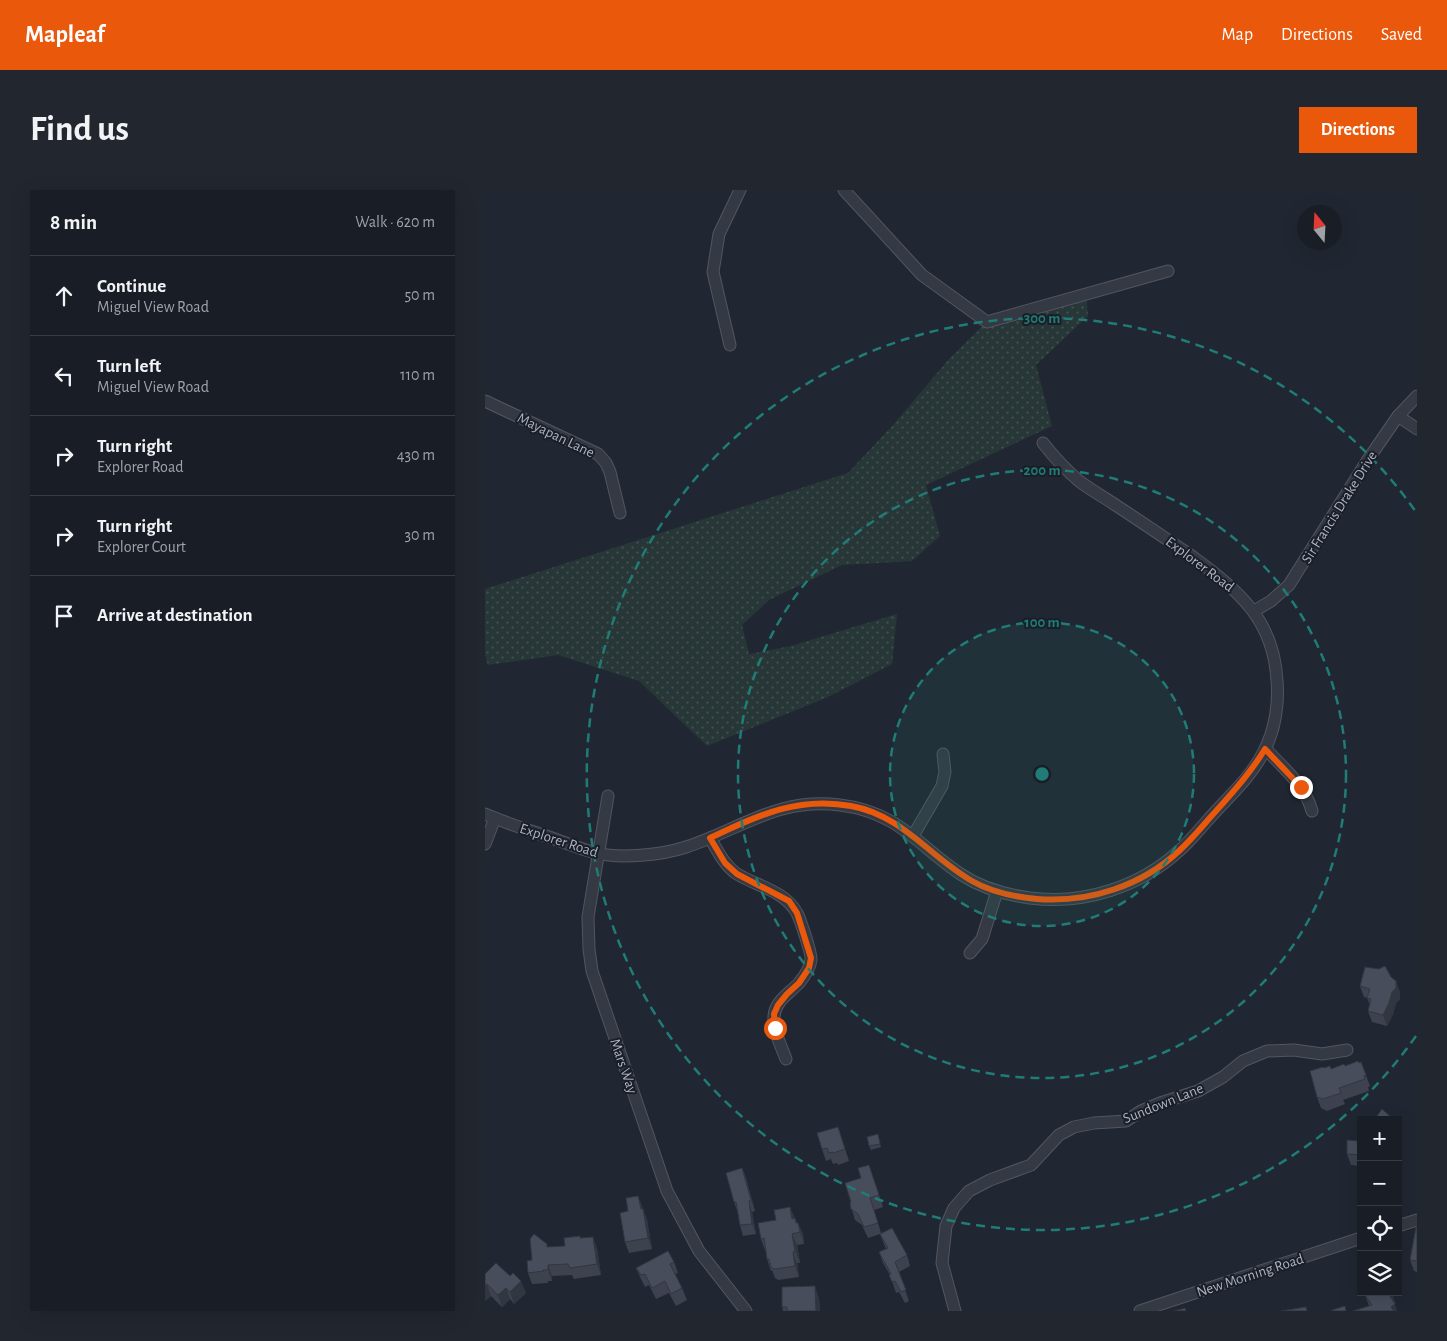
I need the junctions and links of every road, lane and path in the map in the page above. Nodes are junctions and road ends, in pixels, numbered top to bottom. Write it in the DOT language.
graph roads {
  1 [pos="740,190"];
  2 [pos="844,190"];
  3 [pos="1168,271"];
  4 [pos="730,345"];
  5 [pos="1417,396"];
  6 [pos="485,401"];
  7 [pos="1397,416"];
  8 [pos="1417,429"];
  9 [pos="1043,443"];
  10 [pos="620,512"];
  11 [pos="1254,612"];
  12 [pos="1265,749"];
  13 [pos="943,754"];
  14 [pos="608,796"];
  15 [pos="1312,811"];
  16 [pos="490,816"];
  17 [pos="913,836"];
  18 [pos="710,838"];
  19 [pos="485,844"];
  20 [pos="599,854"];
  21 [pos="997,891"];
  22 [pos="970,953"];
  23 [pos="1347,1050"];
  24 [pos="786,1060"];
  25 [pos="1417,1220"];
  26 [pos="1402,1225"];
  27 [pos="1357,1239"];
  28 [pos="745,1309"];
  29 [pos="731,1311"];
  30 [pos="955,1311"];
  31 [pos="1140,1311"];
  1 -- 4 [label="street"];
  2 -- 3 [label="street"];
  5 -- 7 [label="street, Sir Francis Drake Drive"];
  6 -- 10 [label="street, Mayapan Lane"];
  7 -- 8 [label="street"];
  7 -- 11 [label="street, Sir Francis Drake Drive"];
  9 -- 11 [label="street, Explorer Road"];
  11 -- 12 [label="street, Explorer Road"];
  12 -- 15 [label="street"];
  12 -- 21 [label="street, Explorer Road"];
  13 -- 17 [label="street"];
  14 -- 20 [label="street, Mars Way"];
  16 -- 19 [label="street"];
  16 -- 20 [label="street, Explorer Road"];
  17 -- 18 [label="street, Explorer Road"];
  17 -- 21 [label="street, Explorer Road"];
  18 -- 20 [label="street, Explorer Road"];
  18 -- 24 [label="street"];
  20 -- 28 [label="street, Mars Way"];
  21 -- 22 [label="street"];
  23 -- 30 [label="street, Sundown Lane"];
  25 -- 26 [label="street"];
  27 -- 31 [label="street, New Morning Road"];
  28 -- 29 [label="street"];
}
